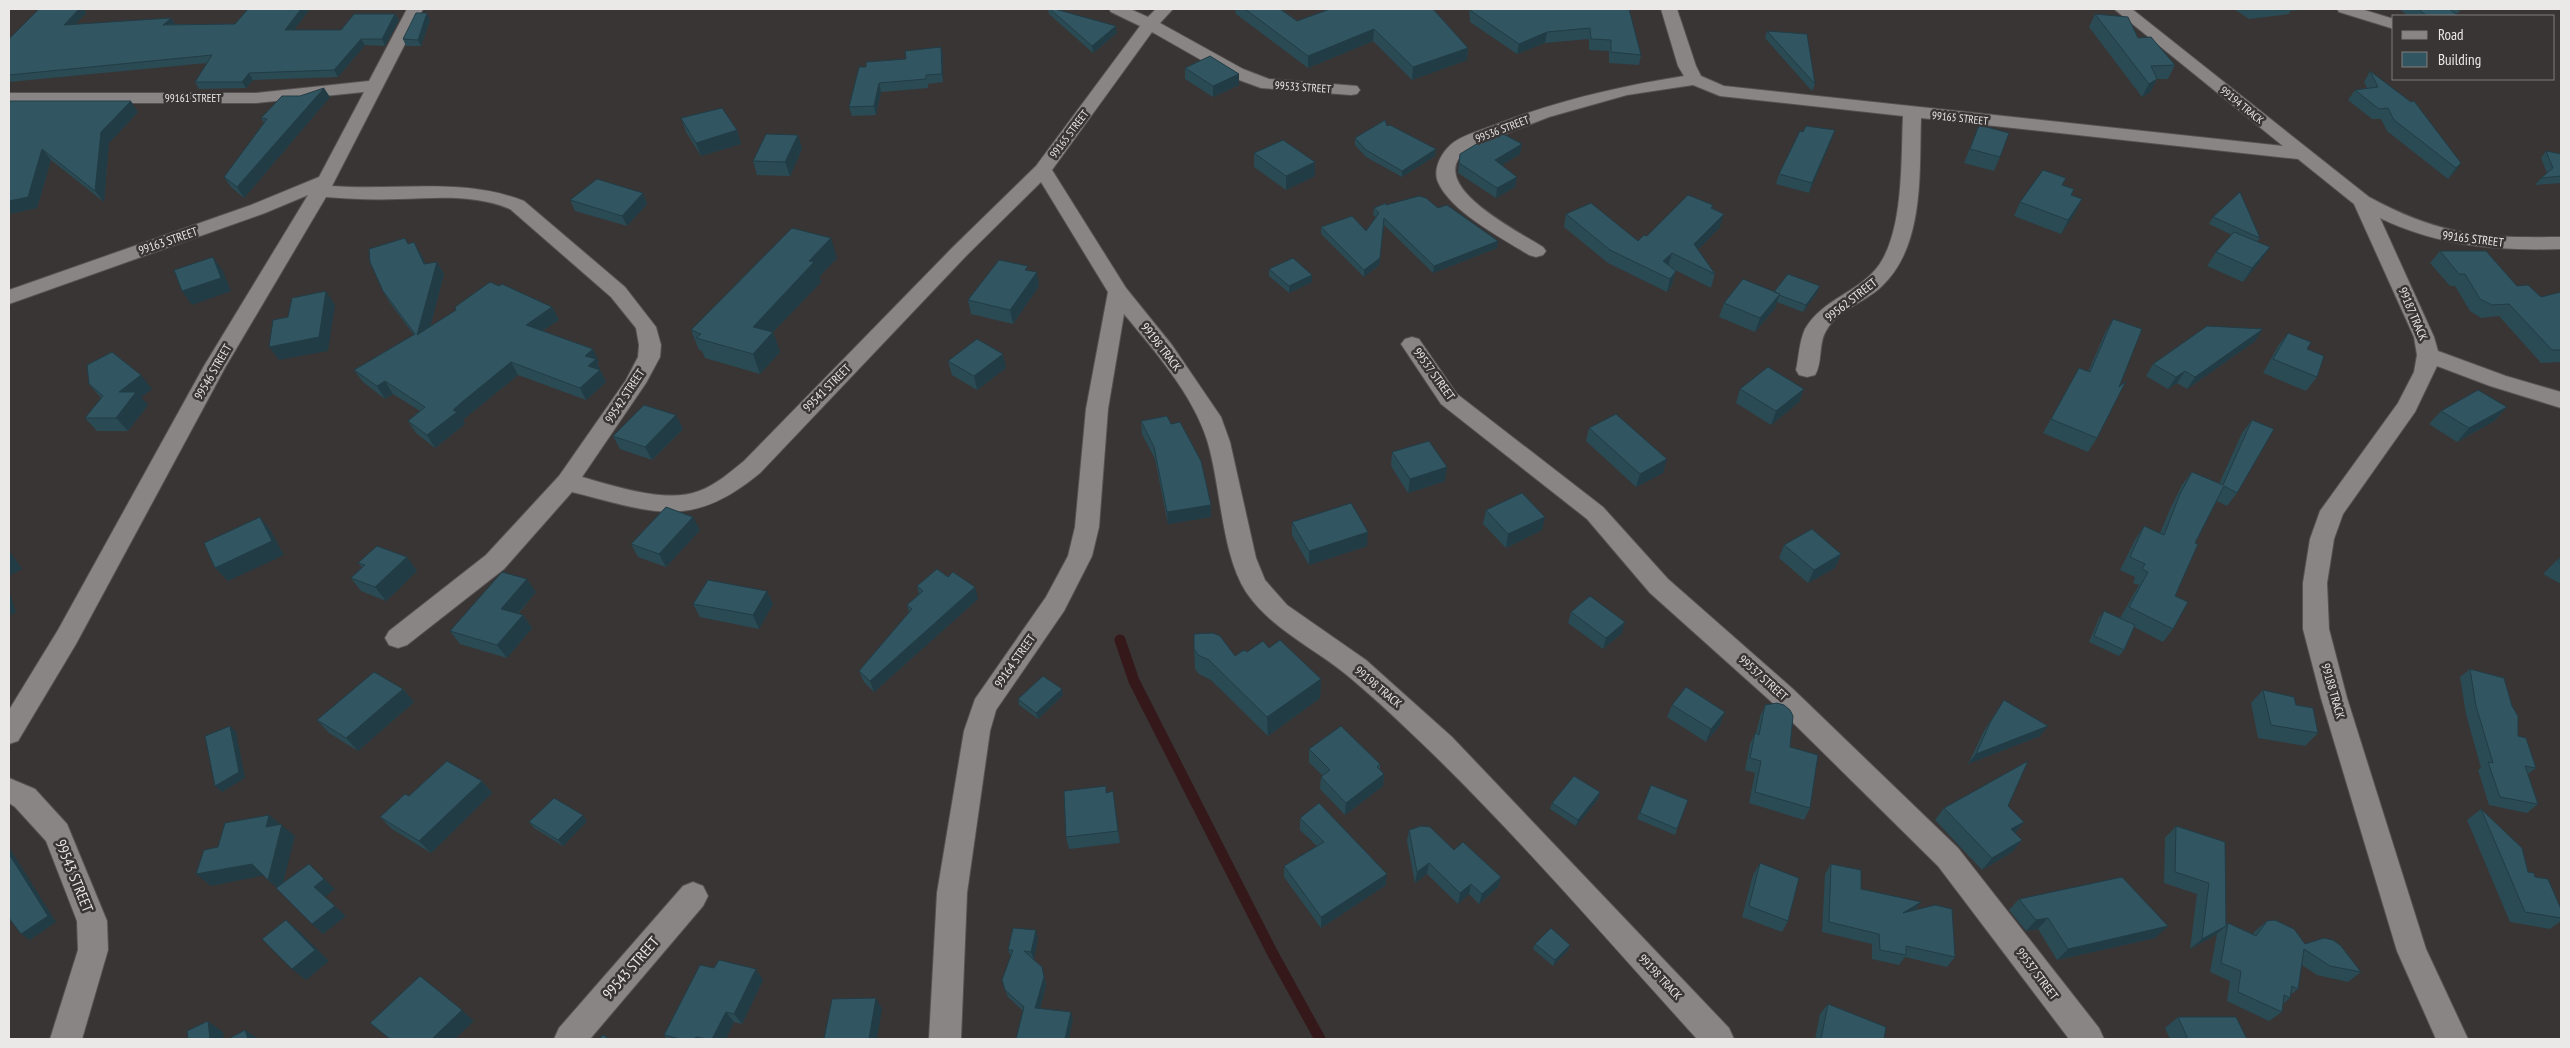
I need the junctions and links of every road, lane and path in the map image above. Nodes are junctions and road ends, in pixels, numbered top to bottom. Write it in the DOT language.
graph roads {
  1 [pos="415,9"];
  2 [pos="1117,9"];
  3 [pos="1165,9"];
  4 [pos="1670,9"];
  5 [pos="2122,9"];
  6 [pos="2345,9"];
  7 [pos="2392,23"];
  8 [pos="1150,24"];
  9 [pos="1695,79"];
  10 [pos="376,85"];
  11 [pos="1351,90"];
  12 [pos="9,98"];
  13 [pos="1912,113"];
  14 [pos="2302,154"];
  15 [pos="1043,170"];
  16 [pos="323,186"];
  17 [pos="2362,201"];
  18 [pos="2561,243"];
  19 [pos="1536,251"];
  20 [pos="1118,292"];
  21 [pos="9,297"];
  22 [pos="1412,344"];
  23 [pos="2428,355"];
  24 [pos="1807,370"];
  25 [pos="2561,400"];
  26 [pos="567,482"];
  27 [pos="398,638"];
  28 [pos="9,733"];
  29 [pos="9,790"];
  30 [pos="693,896"];
  31 [pos="66,1039"];
  32 [pos="570,1039"];
  33 [pos="945,1039"];
  34 [pos="1718,1039"];
  35 [pos="2088,1039"];
  36 [pos="2452,1039"];
  1 -- 10 [label="street, 99546 STREET"];
  2 -- 8 [label="street, 99533 STREET"];
  3 -- 8 [label="street, 99165 STREET"];
  4 -- 9 [label="street"];
  5 -- 14 [label="street, 99194 TRACK"];
  6 -- 7 [label="street"];
  8 -- 11 [label="street, 99533 STREET"];
  8 -- 15 [label="street, 99165 STREET"];
  9 -- 13 [label="street, 99165 STREET"];
  9 -- 19 [label="street, 99536 STREET"];
  10 -- 12 [label="street, 99161 STREET"];
  10 -- 16 [label="street, 99546 STREET"];
  13 -- 14 [label="street, 99165 STREET"];
  13 -- 24 [label="street, 99562 STREET"];
  14 -- 17 [label="street, 99194 TRACK"];
  15 -- 20 [label="street, 99165 STREET"];
  15 -- 26 [label="street, 99541 STREET"];
  16 -- 21 [label="street, 99163 STREET"];
  16 -- 26 [label="street, 99542 STREET"];
  16 -- 28 [label="street, 99546 STREET"];
  17 -- 18 [label="street, 99165 STREET"];
  17 -- 23 [label="street, 99187 TRACK"];
  20 -- 33 [label="street, 99164 STREET"];
  20 -- 34 [label="street, 99198 TRACK"];
  22 -- 35 [label="street, 99537 STREET"];
  23 -- 25 [label="street, 99187 TRACK"];
  23 -- 36 [label="street, 99188 TRACK"];
  26 -- 27 [label="street, 99542 STREET"];
  29 -- 31 [label="street, 99543 STREET"];
  30 -- 32 [label="street, 99543 STREET"];
}
